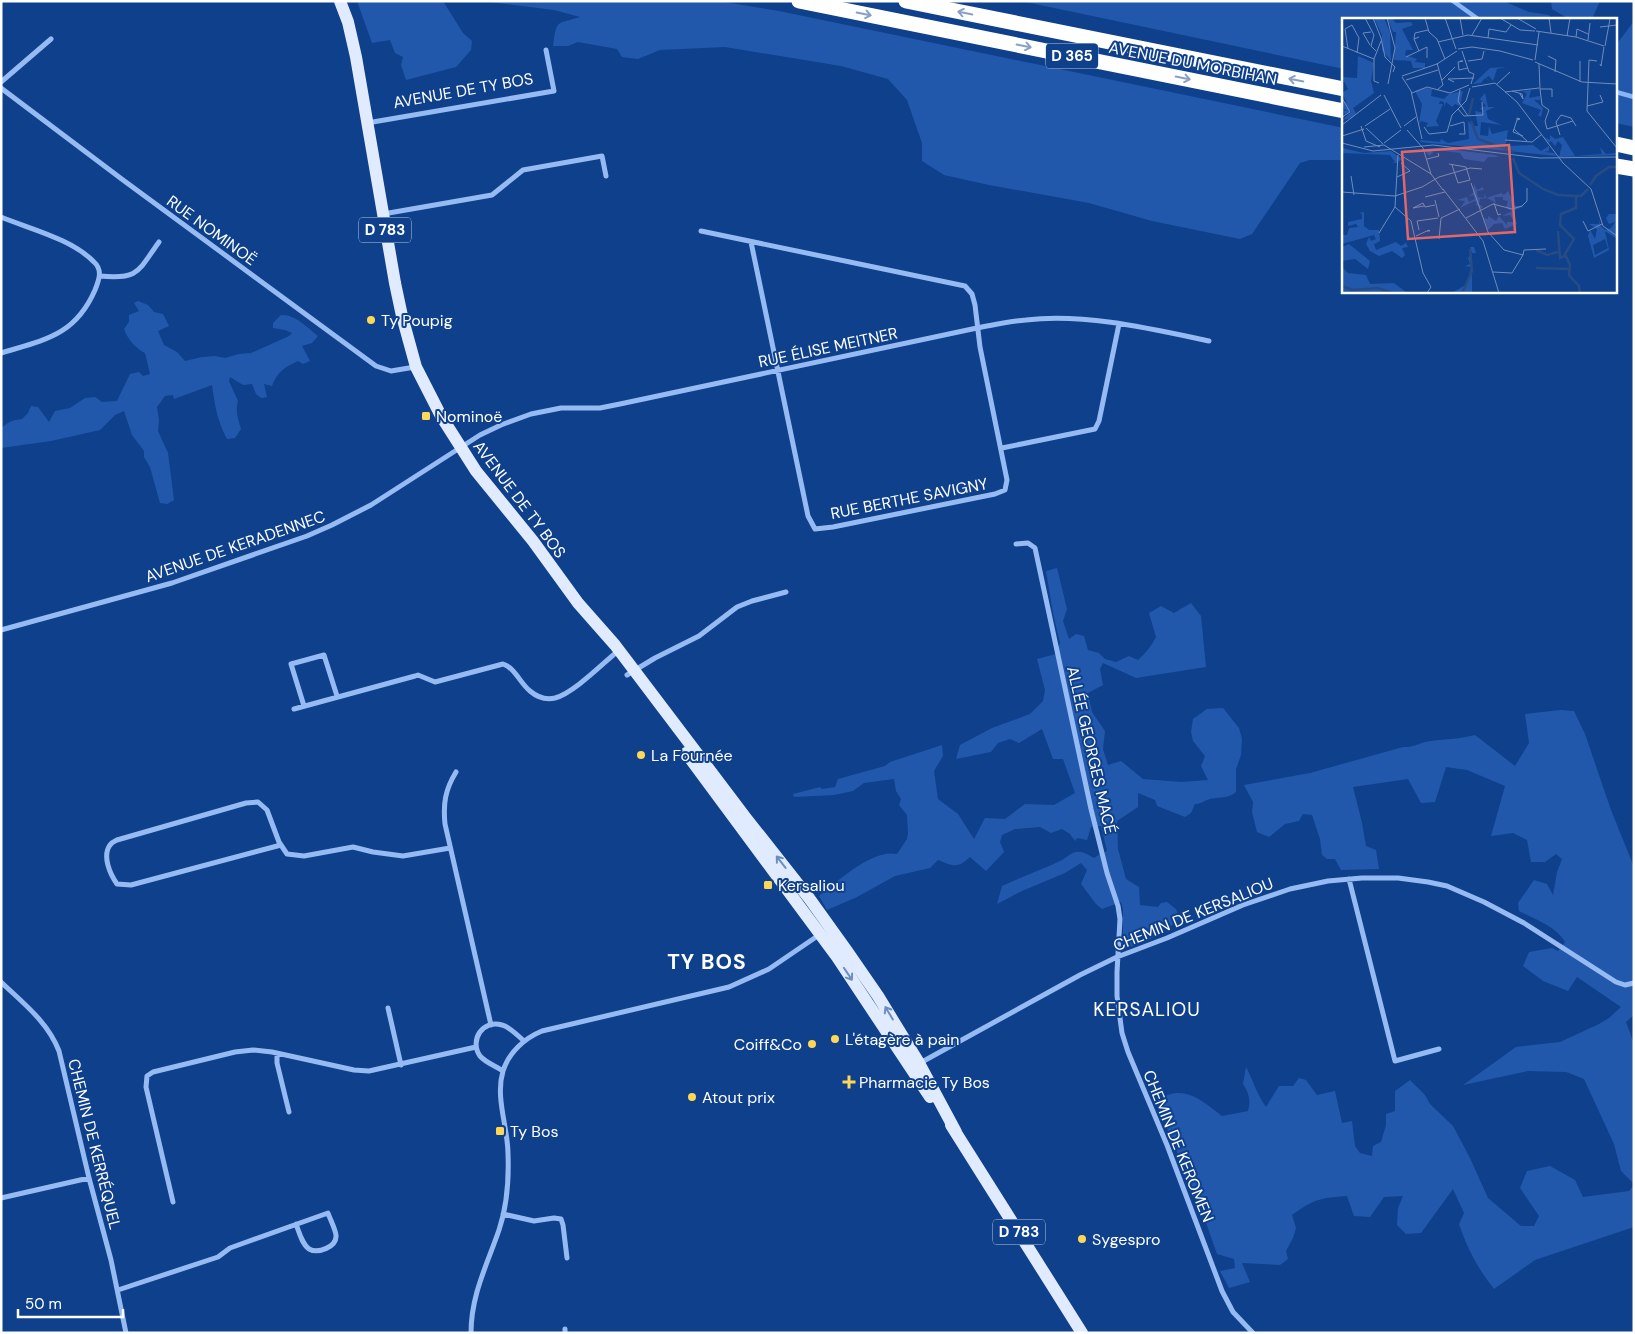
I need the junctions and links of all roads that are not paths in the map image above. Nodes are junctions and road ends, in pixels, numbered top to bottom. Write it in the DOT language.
graph roads {
  1 [pos="340,1"];
  2 [pos="799,1"];
  3 [pos="906,1"];
  4 [pos="51,39"];
  5 [pos="546,50"];
  6 [pos="1,82"];
  7 [pos="1,88"];
  8 [pos="1342,89"];
  9 [pos="1342,111"];
  10 [pos="367,123"];
  11 [pos="1618,144"];
  12 [pos="1634,148"];
  13 [pos="1618,166"];
  14 [pos="1634,169"];
  15 [pos="606,176"];
  16 [pos="382,214"];
  17 [pos="1,217"];
  18 [pos="701,231"];
  19 [pos="158,242"];
  20 [pos="751,242"];
  21 [pos="100,276"];
  22 [pos="1119,324"];
  23 [pos="977,328"];
  24 [pos="1209,341"];
  25 [pos="1,353"];
  26 [pos="416,367"];
  27 [pos="777,371"];
  28 [pos="460,448"];
  29 [pos="1002,448"];
  30 [pos="1016,544"];
  31 [pos="786,592"];
  32 [pos="1,630"];
  33 [pos="616,653"];
  34 [pos="631,673"];
  35 [pos="337,696"];
  36 [pos="304,706"];
  37 [pos="294,709"];
  38 [pos="456,772"];
  39 [pos="281,846"];
  40 [pos="450,848"];
  41 [pos="1349,880"];
  42 [pos="831,929"];
  43 [pos="819,935"];
  44 [pos="1117,957"];
  45 [pos="1,982"];
  46 [pos="1634,983"];
  47 [pos="388,1008"];
  48 [pos="491,1024"];
  49 [pos="524,1041"];
  50 [pos="476,1047"];
  51 [pos="1439,1049"];
  52 [pos="277,1054"];
  53 [pos="401,1065"];
  54 [pos="915,1065"];
  55 [pos="503,1070"];
  56 [pos="289,1112"];
  57 [pos="89,1178"];
  58 [pos="1,1198"];
  59 [pos="173,1202"];
  60 [pos="503,1214"];
  61 [pos="296,1224"];
  62 [pos="567,1258"];
  63 [pos="118,1290"];
  64 [pos="126,1333"];
  65 [pos="471,1333"];
  66 [pos="1082,1333"];
  67 [pos="1253,1333"];
  1 -- 10 [label="main road, AVENUE DE TY BOS / D 783"];
  2 -- 9 [label="highway, AVENUE DU MORBIHAN / D 365, one-way"];
  8 -- 3 [label="highway, AVENUE DU MORBIHAN / D 365, one-way"];
  4 -- 6 [label="street"];
  5 -- 10 [label="street, AVENUE DE TY BOS"];
  7 -- 26 [label="street, RUE NOMINOË"];
  10 -- 16 [label="main road, AVENUE DE TY BOS / D 783"];
  11 -- 12 [label="highway"];
  13 -- 14 [label="highway"];
  15 -- 16 [label="street"];
  16 -- 26 [label="main road, AVENUE DE TY BOS / D 783"];
  17 -- 21 [label="street"];
  18 -- 20 [label="street, RUE BERTHE SAVIGNY"];
  19 -- 21 [label="street"];
  20 -- 23 [label="street, RUE BERTHE SAVIGNY"];
  20 -- 27 [label="street"];
  21 -- 25 [label="street"];
  22 -- 23 [label="street, RUE ÉLISE MEITNER"];
  22 -- 24 [label="street, RUE ÉLISE MEITNER"];
  22 -- 29 [label="street"];
  23 -- 27 [label="street, RUE ÉLISE MEITNER"];
  23 -- 29 [label="street, RUE BERTHE SAVIGNY"];
  26 -- 28 [label="main road, AVENUE DE TY BOS / D 783"];
  27 -- 28 [label="street, RUE ÉLISE MEITNER"];
  27 -- 29 [label="street, RUE BERTHE SAVIGNY"];
  28 -- 32 [label="street, AVENUE DE KERADENNEC"];
  28 -- 33 [label="main road, AVENUE DE TY BOS / D 783"];
  30 -- 44 [label="street, ALLÉE GEORGES MACÉ"];
  31 -- 34 [label="street"];
  33 -- 34 [label="main road, AVENUE DE TY BOS / D 783"];
  33 -- 35 [label="street"];
  42 -- 34 [label="main road, AVENUE DE TY BOS / D 783, one-way"];
  34 -- 43 [label="main road, AVENUE DE TY BOS / D 783"];
  35 -- 36 [label="street"];
  35 -- 36 [label="street"];
  36 -- 37 [label="street"];
  38 -- 40 [label="street"];
  39 -- 39 [label="street"];
  39 -- 40 [label="street"];
  40 -- 48 [label="street"];
  41 -- 44 [label="street, CHEMIN DE KERSALIOU"];
  41 -- 46 [label="street, CHEMIN DE KERSALIOU"];
  41 -- 51 [label="street"];
  42 -- 43 [label="street"];
  54 -- 42 [label="main road, AVENUE DE TY BOS / D 783, one-way"];
  43 -- 49 [label="street"];
  43 -- 54 [label="main road, AVENUE DE TY BOS / D 783, one-way"];
  44 -- 54 [label="street, CHEMIN DE KERSALIOU"];
  44 -- 67 [label="street, CHEMIN DE KEROMEN"];
  45 -- 57 [label="street, CHEMIN DE KERRÉQUEL"];
  47 -- 53 [label="street"];
  48 -- 49 [label="street"];
  48 -- 50 [label="street"];
  49 -- 55 [label="street"];
  50 -- 53 [label="street"];
  50 -- 55 [label="street"];
  52 -- 53 [label="street"];
  52 -- 56 [label="street"];
  52 -- 59 [label="street"];
  54 -- 66 [label="main road, AVENUE DE TY BOS / D 783"];
  55 -- 60 [label="street"];
  57 -- 58 [label="street"];
  57 -- 63 [label="street, CHEMIN DE KERRÉQUEL"];
  60 -- 62 [label="street"];
  60 -- 65 [label="street"];
  61 -- 61 [label="street"];
  61 -- 63 [label="street"];
  63 -- 64 [label="street, CHEMIN DE KERRÉQUEL"];
}
